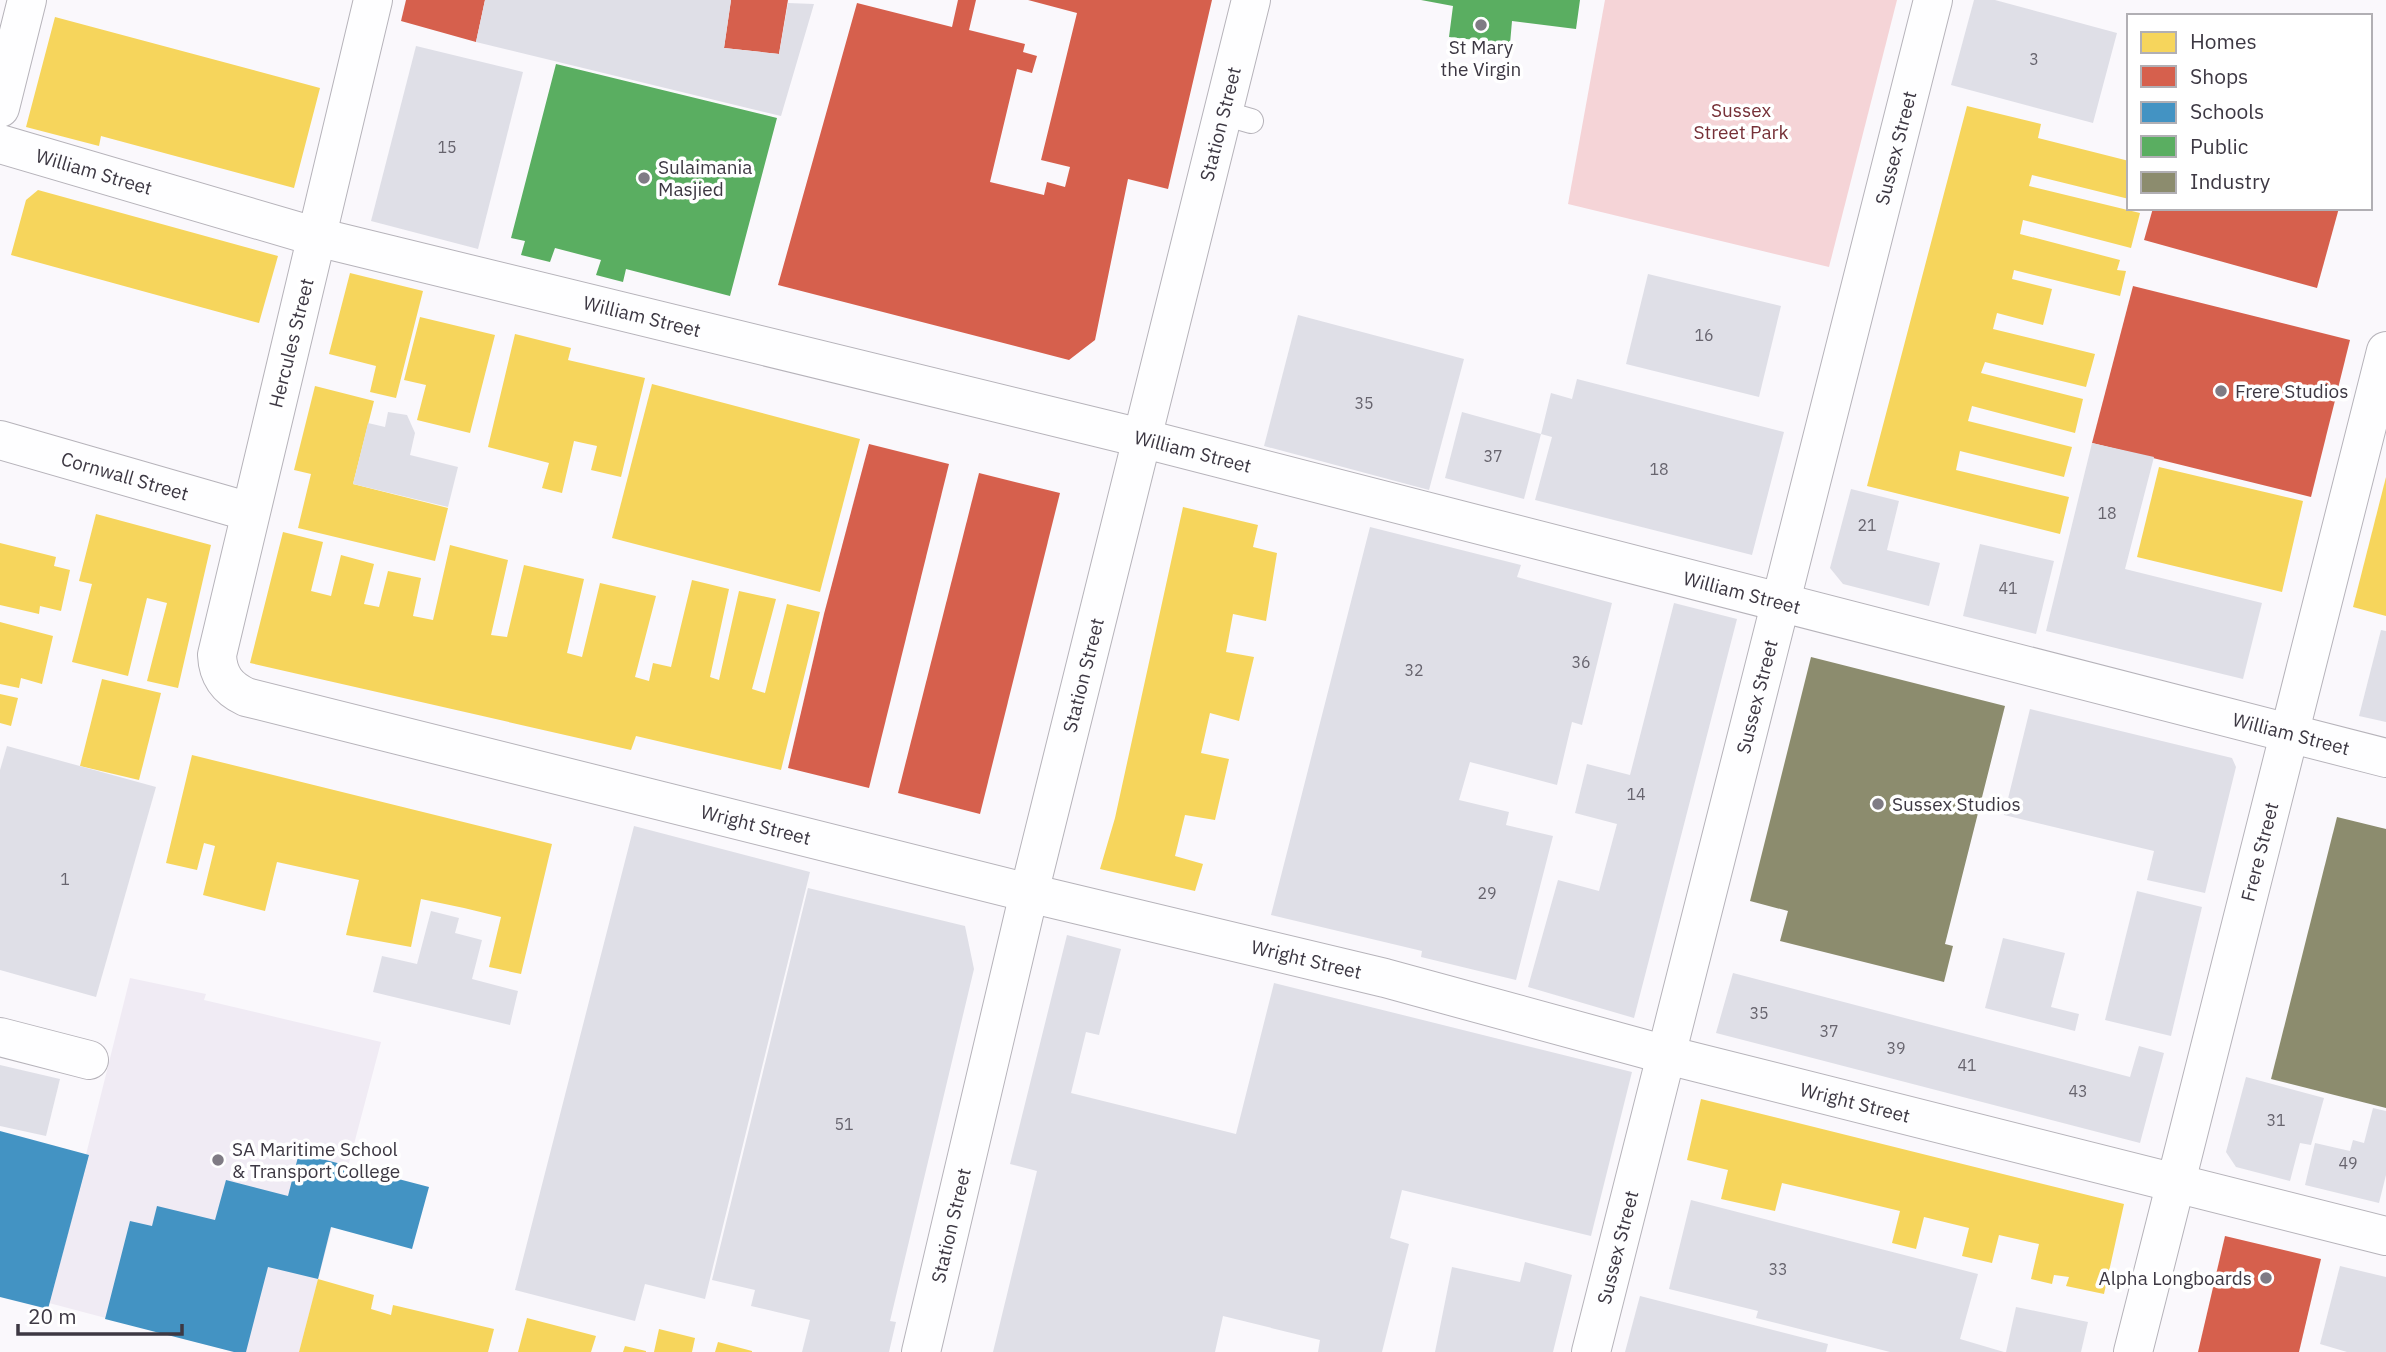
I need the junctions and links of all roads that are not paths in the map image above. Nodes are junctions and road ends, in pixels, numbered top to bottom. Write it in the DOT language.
graph roads {
  1 [pos="27,0"];
  2 [pos="373,0"];
  3 [pos="1251,0"];
  4 [pos="1933,0"];
  5 [pos="0,107"];
  6 [pos="0,144"];
  7 [pos="317,237"];
  8 [pos="2386,351"];
  9 [pos="1141,438"];
  10 [pos="0,440"];
  11 [pos="250,512"];
  12 [pos="1781,603"];
  13 [pos="227,685"];
  14 [pos="2290,734"];
  15 [pos="2386,758"];
  16 [pos="1029,893"];
  17 [pos="0,1037"];
  18 [pos="1664,1054"];
  19 [pos="89,1060"];
  20 [pos="2176,1185"];
  21 [pos="2386,1236"];
  22 [pos="921,1352"];
  23 [pos="1591,1352"];
  24 [pos="2133,1352"];
  1 -- 5 [label="street"];
  2 -- 7 [label="street, Hercules Street"];
  3 -- 9 [label="street, Station Street"];
  4 -- 12 [label="street, Sussex Street"];
  6 -- 7 [label="street, William Street"];
  7 -- 9 [label="street, William Street"];
  7 -- 11 [label="street, Hercules Street"];
  8 -- 14 [label="street, Frere Street"];
  9 -- 12 [label="street, William Street"];
  9 -- 16 [label="street, Station Street"];
  10 -- 11 [label="street, Cornwall Street"];
  11 -- 13 [label="street, Hercules Street"];
  12 -- 14 [label="street, William Street"];
  12 -- 18 [label="street, Sussex Street"];
  13 -- 16 [label="street, Wright Street"];
  14 -- 15 [label="street, William Street"];
  14 -- 20 [label="street, Frere Street"];
  16 -- 18 [label="street, Wright Street"];
  16 -- 22 [label="street, Station Street"];
  17 -- 19 [label="street"];
  18 -- 20 [label="street, Wright Street"];
  18 -- 23 [label="street, Sussex Street"];
  20 -- 21 [label="street, Wright Street"];
  20 -- 24 [label="street, Frere Street"];
}
